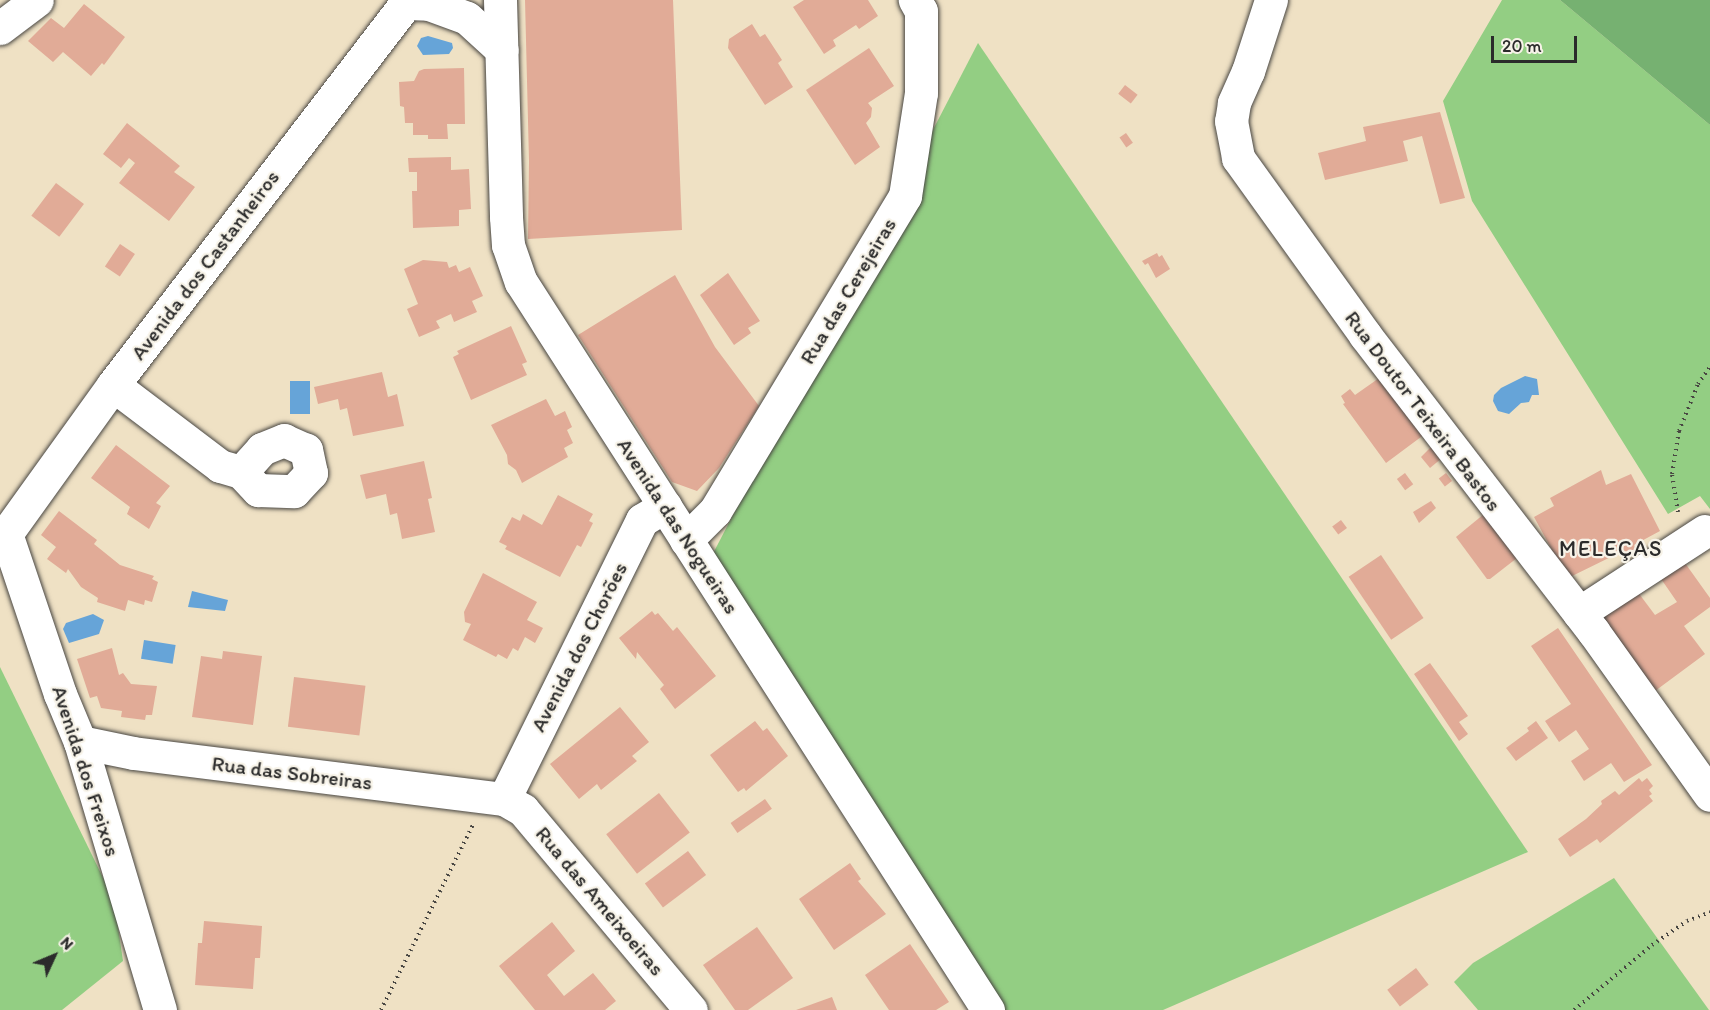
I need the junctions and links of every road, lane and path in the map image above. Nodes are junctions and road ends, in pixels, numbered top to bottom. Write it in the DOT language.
graph roads {
  1 [pos="37,0"];
  2 [pos="500,0"];
  3 [pos="1271,0"];
  4 [pos="406,2"];
  5 [pos="918,6"];
  6 [pos="0,28"];
  7 [pos="502,50"];
  8 [pos="1710,367"];
  9 [pos="113,385"];
  10 [pos="241,472"];
  11 [pos="665,506"];
  12 [pos="6,534"];
  13 [pos="1694,538"];
  14 [pos="686,540"];
  15 [pos="1579,613"];
  16 [pos="80,742"];
  17 [pos="1710,795"];
  18 [pos="496,798"];
  19 [pos="1710,912"];
  20 [pos="160,1010"];
  21 [pos="381,1010"];
  22 [pos="691,1010"];
  23 [pos="988,1010"];
  24 [pos="1574,1010"];
  1 -- 6 [label="street"];
  2 -- 7 [label="street, Avenida das Nogueiras"];
  3 -- 15 [label="street, Rua Doutor Teixeira Bastos"];
  4 -- 7 [label="street"];
  4 -- 9 [label="street, Avenida dos Castanheiros"];
  5 -- 14 [label="street, Rua das Cerejeiras"];
  7 -- 11 [label="street, Avenida das Nogueiras"];
  8 -- 13 [label="path"];
  9 -- 10 [label="street"];
  9 -- 12 [label="street, Avenida dos Castanheiros"];
  11 -- 14 [label="street, Avenida das Nogueiras"];
  11 -- 18 [label="street, Avenida dos Chorões"];
  12 -- 16 [label="street, Avenida dos Freixos"];
  13 -- 15 [label="street"];
  14 -- 23 [label="street, Avenida das Nogueiras"];
  15 -- 17 [label="street, Rua Doutor Teixeira Bastos"];
  16 -- 18 [label="street, Rua das Sobreiras"];
  16 -- 20 [label="street, Avenida dos Freixos"];
  18 -- 21 [label="path"];
  18 -- 22 [label="street, Rua das Ameixoeiras"];
  19 -- 24 [label="path"];
}
